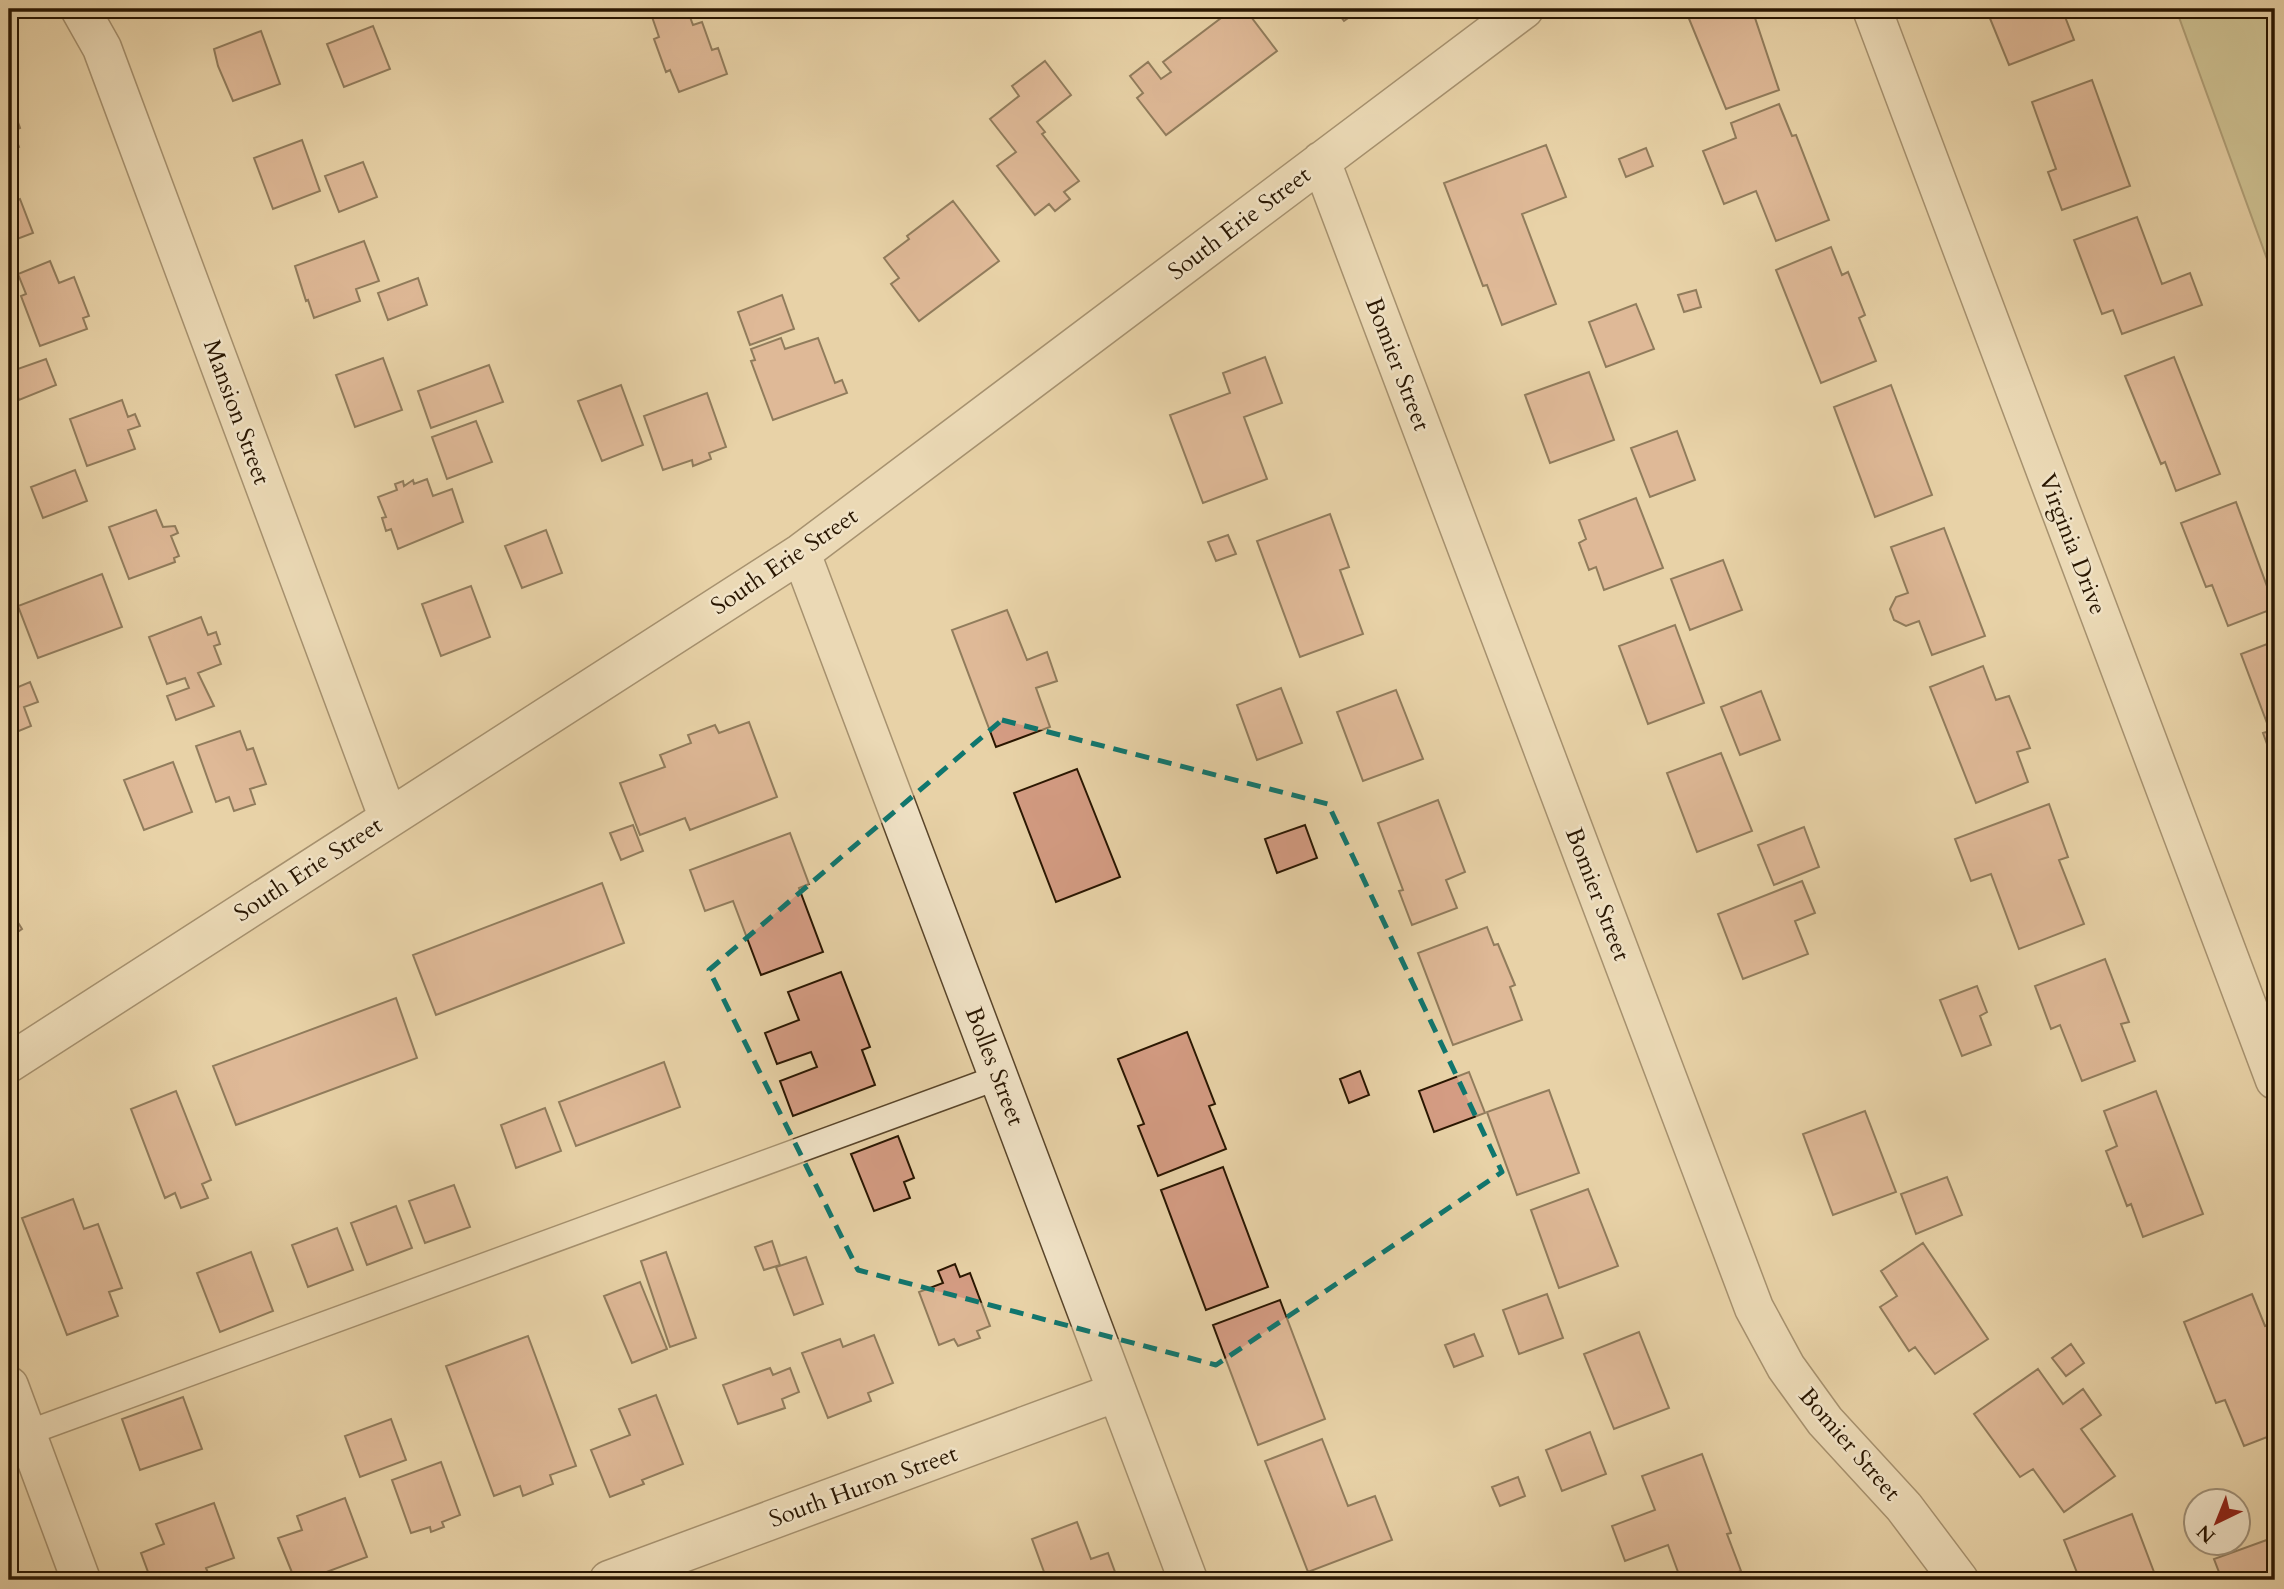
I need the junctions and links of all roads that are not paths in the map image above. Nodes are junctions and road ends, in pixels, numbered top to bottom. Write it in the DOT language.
graph roads {
  1 [pos="80,9"];
  2 [pos="1524,9"];
  3 [pos="1872,9"];
  4 [pos="1321,161"];
  5 [pos="802,553"];
  6 [pos="388,817"];
  7 [pos="9,1063"];
  8 [pos="999,1077"];
  9 [pos="2275,1080"];
  10 [pos="9,1385"];
  11 [pos="1117,1392"];
  12 [pos="18,1443"];
  13 [pos="82,1580"];
  14 [pos="609,1580"];
  15 [pos="1188,1580"];
  16 [pos="1959,1580"];
  1 -- 6 [label="street, Mansion Street"];
  2 -- 4 [label="street, South Erie Street"];
  3 -- 9 [label="street, Virginia Drive"];
  4 -- 5 [label="street, South Erie Street"];
  4 -- 16 [label="street, Bomier Street"];
  5 -- 6 [label="street, South Erie Street"];
  5 -- 8 [label="street, Bolles Street"];
  6 -- 7 [label="street, South Erie Street"];
  8 -- 11 [label="street, Bolles Street"];
  8 -- 12 [label="lane"];
  10 -- 12 [label="street"];
  11 -- 14 [label="street, South Huron Street"];
  11 -- 15 [label="street, Bolles Street"];
  12 -- 13 [label="street"];
}
